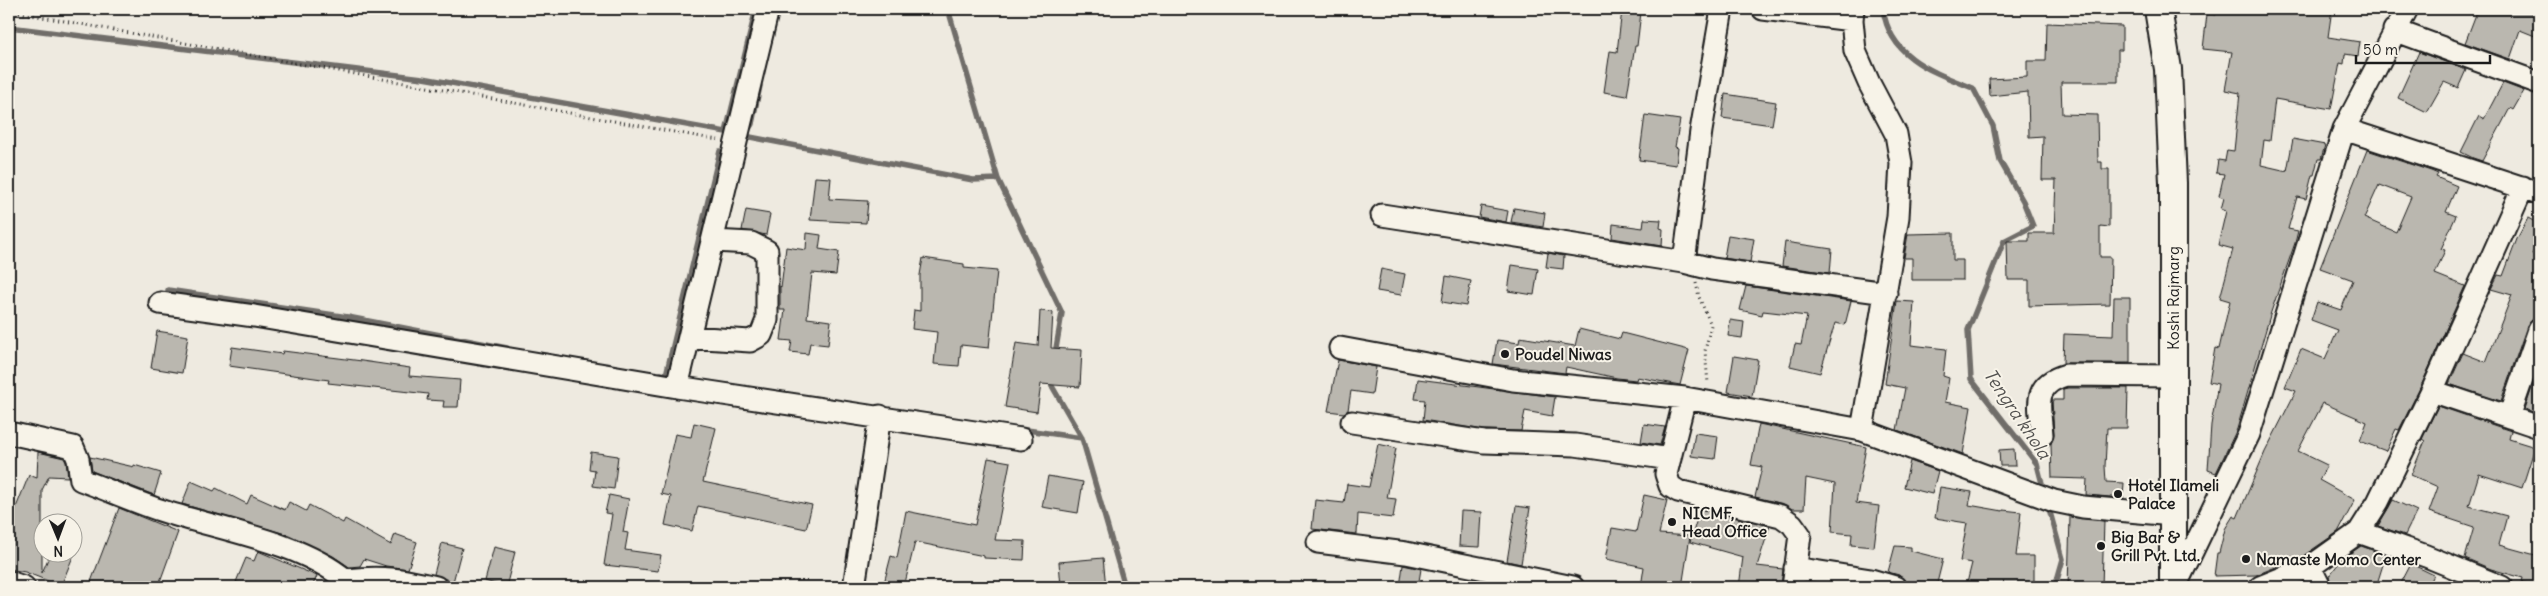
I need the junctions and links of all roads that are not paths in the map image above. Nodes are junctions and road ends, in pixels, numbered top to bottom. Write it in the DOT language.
graph roads {
  1 [pos="768,9"];
  2 [pos="1722,9"];
  3 [pos="1762,9"];
  4 [pos="2158,9"];
  5 [pos="2407,9"];
  6 [pos="1852,14"];
  7 [pos="2394,30"];
  8 [pos="2539,83"];
  9 [pos="2344,129"];
  10 [pos="2531,190"];
  11 [pos="1382,215"];
  12 [pos="713,241"];
  13 [pos="1684,262"];
  14 [pos="1886,293"];
  15 [pos="160,303"];
  16 [pos="2539,330"];
  17 [pos="689,337"];
  18 [pos="1340,348"];
  19 [pos="2173,376"];
  20 [pos="677,387"];
  21 [pos="2432,391"];
  22 [pos="1685,398"];
  23 [pos="880,416"];
  24 [pos="2509,417"];
  25 [pos="1352,422"];
  26 [pos="2539,427"];
  27 [pos="1862,430"];
  28 [pos="9,433"];
  29 [pos="2042,435"];
  30 [pos="1021,439"];
  31 [pos="1670,458"];
  32 [pos="2173,516"];
  33 [pos="2359,532"];
  34 [pos="1318,542"];
  35 [pos="2310,567"];
  36 [pos="1794,577"];
  37 [pos="9,582"];
  38 [pos="344,584"];
  39 [pos="24,587"];
  40 [pos="436,587"];
  41 [pos="854,587"];
  42 [pos="1573,587"];
  43 [pos="1895,587"];
  44 [pos="2174,587"];
  45 [pos="2260,587"];
  46 [pos="2320,587"];
  47 [pos="2502,587"];
  1 -- 12 [label="street"];
  2 -- 13 [label="street"];
  3 -- 6 [label="street"];
  4 -- 19 [label="main road, Koshi Rajmarg"];
  5 -- 7 [label="street"];
  6 -- 14 [label="street"];
  7 -- 8 [label="street"];
  7 -- 9 [label="street"];
  9 -- 10 [label="street"];
  9 -- 44 [label="street"];
  10 -- 21 [label="street"];
  11 -- 13 [label="street"];
  12 -- 17 [label="street"];
  12 -- 17 [label="street"];
  13 -- 14 [label="street"];
  14 -- 27 [label="street"];
  15 -- 20 [label="street"];
  16 -- 24 [label="street"];
  17 -- 20 [label="street"];
  18 -- 22 [label="street"];
  19 -- 29 [label="street"];
  19 -- 32 [label="main road, Koshi Rajmarg"];
  20 -- 23 [label="street"];
  21 -- 24 [label="street"];
  21 -- 33 [label="street"];
  22 -- 27 [label="street"];
  22 -- 31 [label="street"];
  23 -- 30 [label="street"];
  23 -- 41 [label="street"];
  24 -- 26 [label="street"];
  25 -- 31 [label="street"];
  27 -- 32 [label="street"];
  28 -- 38 [label="street"];
  31 -- 36 [label="street"];
  32 -- 44 [label="main road, Koshi Rajmarg"];
  33 -- 35 [label="street"];
  33 -- 47 [label="street"];
  34 -- 42 [label="street"];
  35 -- 45 [label="street"];
  35 -- 46 [label="street"];
  36 -- 43 [label="street"];
  37 -- 39 [label="street"];
  38 -- 40 [label="street"];
}
